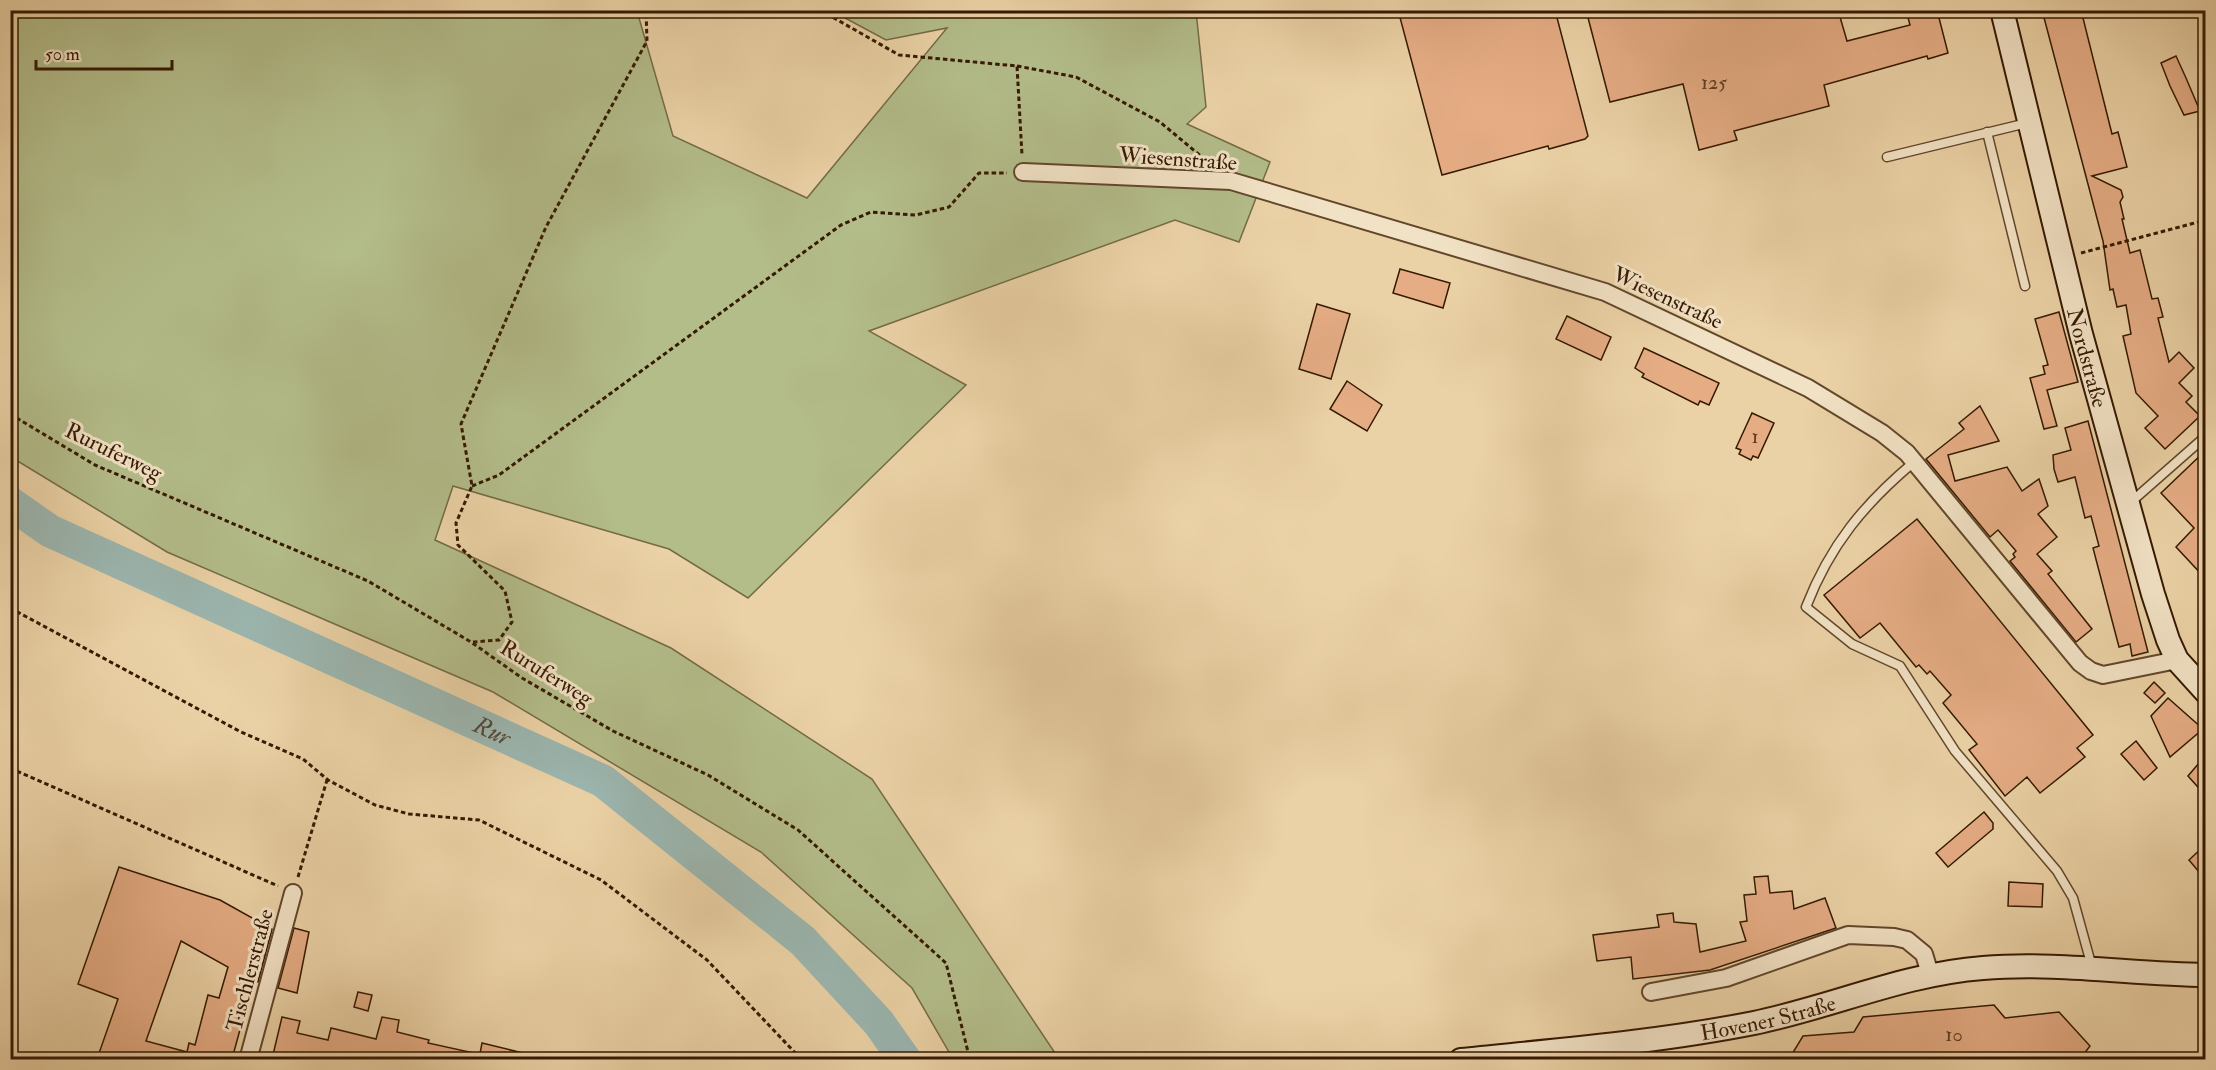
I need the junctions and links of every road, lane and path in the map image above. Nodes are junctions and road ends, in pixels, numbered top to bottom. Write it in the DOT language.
graph roads {
  1 [pos="645,10"];
  2 [pos="820,10"];
  3 [pos="2002,10"];
  4 [pos="1017,66"];
  5 [pos="2030,122"];
  6 [pos="1987,132"];
  7 [pos="1887,156"];
  8 [pos="1023,172"];
  9 [pos="998,173"];
  10 [pos="1231,181"];
  11 [pos="2205,220"];
  12 [pos="2062,258"];
  13 [pos="2025,286"];
  14 [pos="10,414"];
  15 [pos="2205,436"];
  16 [pos="1914,462"];
  17 [pos="472,486"];
  18 [pos="2128,504"];
  19 [pos="10,608"];
  20 [pos="471,642"];
  21 [pos="2177,660"];
  22 [pos="2204,688"];
  23 [pos="10,768"];
  24 [pos="328,780"];
  25 [pos="293,893"];
  26 [pos="2092,970"];
  27 [pos="1930,974"];
  28 [pos="2205,975"];
  29 [pos="1651,992"];
  30 [pos="248,1059"];
  31 [pos="801,1059"];
  32 [pos="970,1059"];
  33 [pos="1461,1059"];
  1 -- 17 [label="path"];
  2 -- 4 [label="path"];
  3 -- 5 [label="main road, Nordstraße"];
  4 -- 8 [label="path"];
  4 -- 10 [label="path"];
  5 -- 6 [label="lane"];
  5 -- 12 [label="main road, Nordstraße"];
  6 -- 7 [label="lane"];
  6 -- 13 [label="lane"];
  8 -- 10 [label="street, Wiesenstraße"];
  9 -- 17 [label="path"];
  10 -- 16 [label="street, Wiesenstraße"];
  11 -- 12 [label="path"];
  12 -- 18 [label="main road, Nordstraße"];
  14 -- 20 [label="path, Ruruferweg"];
  15 -- 18 [label="lane"];
  16 -- 21 [label="street, Wiesenstraße"];
  16 -- 26 [label="lane"];
  17 -- 20 [label="path"];
  18 -- 21 [label="main road, Nordstraße"];
  19 -- 24 [label="path"];
  20 -- 32 [label="path, Ruruferweg"];
  21 -- 22 [label="main road, Nordstraße"];
  23 -- 25 [label="path"];
  24 -- 25 [label="path"];
  24 -- 31 [label="path"];
  25 -- 30 [label="street, Tischlerstraße"];
  26 -- 27 [label="main road, Hovener Straße"];
  26 -- 28 [label="main road, Hovener Straße"];
  27 -- 29 [label="street, Hovener Straße"];
  27 -- 33 [label="main road, Hovener Straße"];
}
